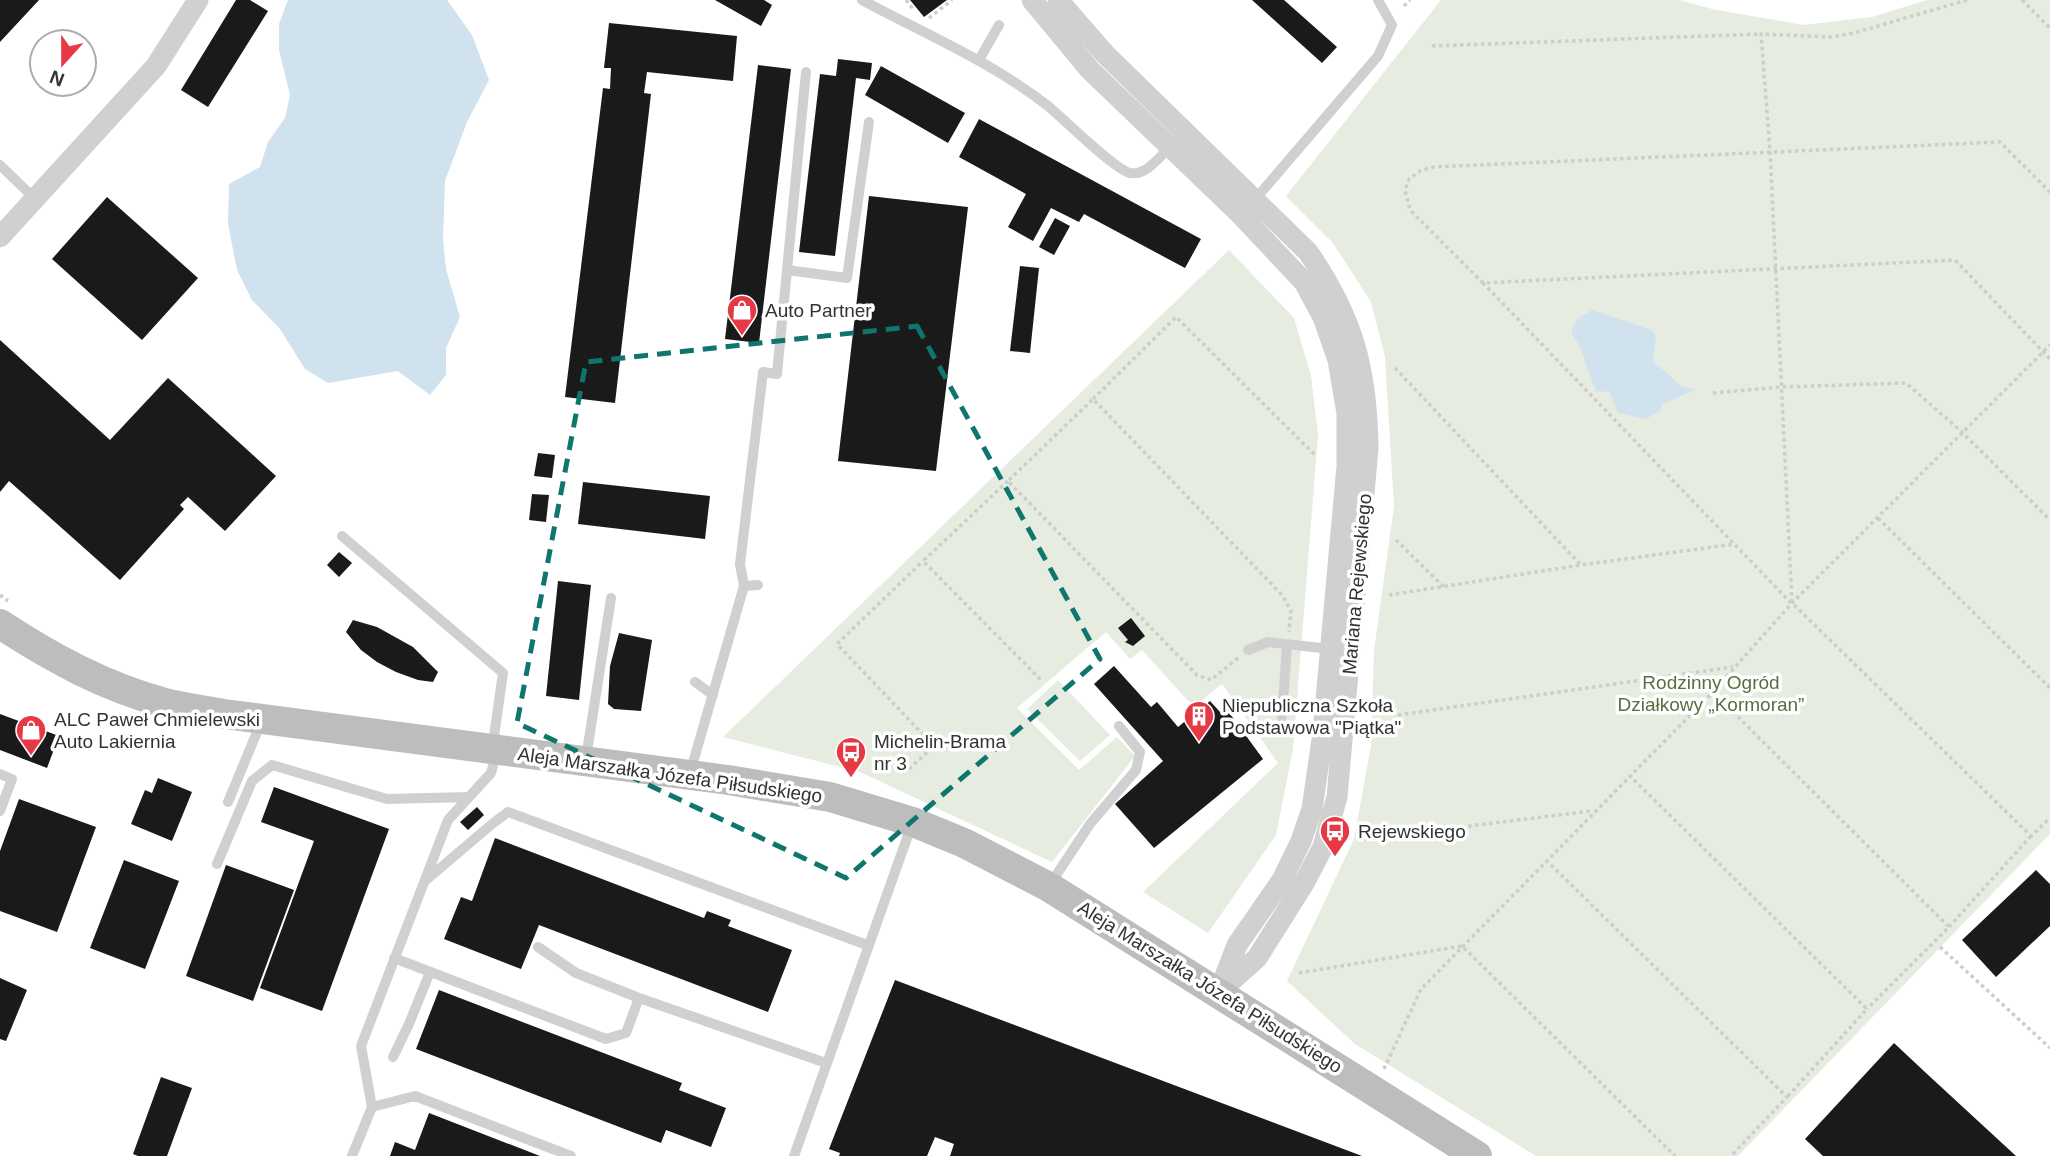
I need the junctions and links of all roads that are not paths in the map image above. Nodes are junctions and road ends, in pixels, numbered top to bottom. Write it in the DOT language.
graph roads {
  1 [pos="198,0"];
  2 [pos="862,0"];
  3 [pos="1032,0"];
  4 [pos="1058,0"];
  5 [pos="1378,0"];
  6 [pos="999,25"];
  7 [pos="979,60"];
  8 [pos="806,72"];
  9 [pos="869,122"];
  10 [pos="1169,148"];
  11 [pos="0,165"];
  12 [pos="35,199"];
  13 [pos="1256,199"];
  14 [pos="1241,215"];
  15 [pos="0,237"];
  16 [pos="787,270"];
  17 [pos="342,536"];
  18 [pos="758,584"];
  19 [pos="744,586"];
  20 [pos="611,598"];
  21 [pos="7,614"];
  22 [pos="1287,645"];
  23 [pos="1330,649"];
  24 [pos="1248,650"];
  25 [pos="695,682"];
  26 [pos="713,695"];
  27 [pos="1282,717"];
  28 [pos="262,719"];
  29 [pos="1119,726"];
  30 [pos="497,751"];
  31 [pos="586,762"];
  32 [pos="0,774"];
  33 [pos="690,775"];
  34 [pos="469,797"];
  35 [pos="228,802"];
  36 [pos="0,811"];
  37 [pos="913,822"];
  38 [pos="217,864"];
  39 [pos="423,883"];
  40 [pos="1049,887"];
  41 [pos="867,945"];
  42 [pos="538,947"];
  43 [pos="394,958"];
  44 [pos="430,972"];
  45 [pos="1219,992"];
  46 [pos="639,998"];
  47 [pos="393,1057"];
  48 [pos="826,1063"];
  49 [pos="372,1107"];
  50 [pos="352,1156"];
  51 [pos="571,1156"];
  52 [pos="794,1156"];
  53 [pos="1477,1156"];
  1 -- 12 [label="street"];
  2 -- 7 [label="lane"];
  3 -- 10 [label="street, Mariana Rejewskiego"];
  4 -- 13 [label="street, Mariana Rejewskiego"];
  5 -- 13 [label="lane"];
  6 -- 7 [label="lane"];
  7 -- 10 [label="lane"];
  8 -- 16 [label="lane"];
  9 -- 16 [label="lane"];
  10 -- 14 [label="street, Mariana Rejewskiego"];
  11 -- 12 [label="lane"];
  12 -- 15 [label="street"];
  13 -- 14 [label="lane"];
  13 -- 45 [label="street, Mariana Rejewskiego"];
  14 -- 23 [label="street, Mariana Rejewskiego"];
  16 -- 19 [label="lane"];
  17 -- 30 [label="lane"];
  18 -- 19 [label="lane"];
  19 -- 26 [label="lane"];
  20 -- 31 [label="lane"];
  21 -- 28 [label="street, Aleja Marszałka Józefa Piłsudskiego"];
  22 -- 23 [label="lane"];
  22 -- 24 [label="lane"];
  22 -- 27 [label="lane"];
  23 -- 45 [label="street, Mariana Rejewskiego"];
  25 -- 26 [label="lane"];
  26 -- 33 [label="lane"];
  28 -- 30 [label="street, Aleja Marszałka Józefa Piłsudskiego"];
  28 -- 35 [label="lane"];
  29 -- 40 [label="lane"];
  30 -- 31 [label="street, Aleja Marszałka Józefa Piłsudskiego"];
  30 -- 34 [label="lane"];
  31 -- 33 [label="street, Aleja Marszałka Józefa Piłsudskiego"];
  32 -- 36 [label="lane"];
  33 -- 37 [label="street, Aleja Marszałka Józefa Piłsudskiego"];
  34 -- 38 [label="lane"];
  34 -- 39 [label="lane"];
  37 -- 40 [label="street, Aleja Marszałka Józefa Piłsudskiego"];
  37 -- 41 [label="lane"];
  39 -- 41 [label="lane"];
  39 -- 43 [label="lane"];
  40 -- 45 [label="street, Aleja Marszałka Józefa Piłsudskiego"];
  41 -- 48 [label="lane"];
  42 -- 46 [label="lane"];
  43 -- 44 [label="lane"];
  43 -- 49 [label="lane"];
  44 -- 46 [label="lane"];
  44 -- 47 [label="lane"];
  45 -- 53 [label="street, Aleja Marszałka Józefa Piłsudskiego"];
  46 -- 48 [label="lane"];
  48 -- 52 [label="lane"];
  49 -- 50 [label="lane"];
  49 -- 51 [label="lane"];
}
